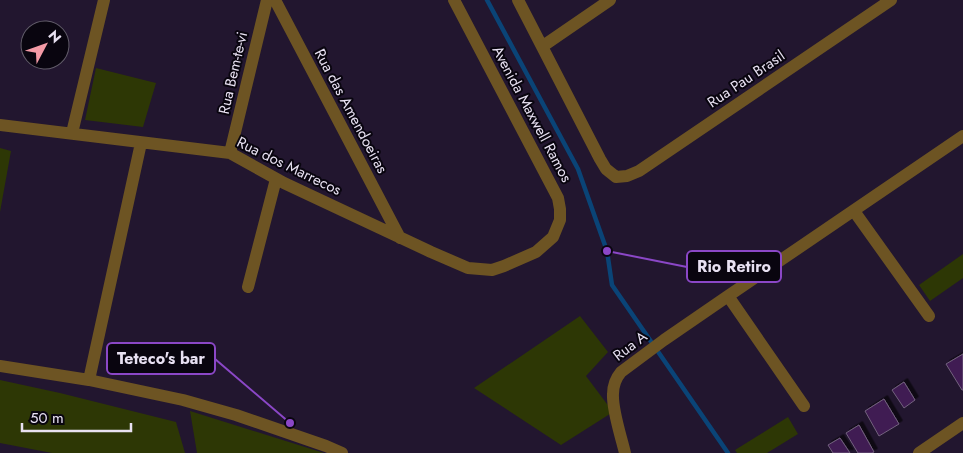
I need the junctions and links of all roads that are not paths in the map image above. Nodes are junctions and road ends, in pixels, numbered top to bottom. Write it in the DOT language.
graph roads {
  1 [pos="104,0"];
  2 [pos="266,0"];
  3 [pos="274,0"];
  4 [pos="454,0"];
  5 [pos="518,0"];
  6 [pos="610,0"];
  7 [pos="891,0"];
  8 [pos="875,4"];
  9 [pos="543,46"];
  10 [pos="0,125"];
  11 [pos="72,134"];
  12 [pos="963,136"];
  13 [pos="141,142"];
  14 [pos="230,153"];
  15 [pos="276,179"];
  16 [pos="854,211"];
  17 [pos="400,238"];
  18 [pos="547,244"];
  19 [pos="248,287"];
  20 [pos="728,296"];
  21 [pos="930,316"];
  22 [pos="0,366"];
  23 [pos="89,380"];
  24 [pos="804,406"];
  25 [pos="963,423"];
  26 [pos="342,453"];
  27 [pos="625,453"];
  28 [pos="918,453"];
  1 -- 11 [label="street"];
  2 -- 14 [label="street, Rua Bem-te-vi"];
  3 -- 17 [label="street, Rua das Amendoeiras"];
  4 -- 18 [label="street, Avenida Maxwell Ramos"];
  5 -- 9 [label="street"];
  6 -- 9 [label="street"];
  7 -- 8 [label="street, Rua Pau Brasil"];
  8 -- 9 [label="street, Rua Pau Brasil"];
  10 -- 11 [label="street, Rua dos Marrecos"];
  11 -- 13 [label="street, Rua dos Marrecos"];
  12 -- 16 [label="street, Rua A"];
  13 -- 14 [label="street, Rua dos Marrecos"];
  13 -- 23 [label="street"];
  14 -- 15 [label="street, Rua dos Marrecos"];
  15 -- 17 [label="street, Rua dos Marrecos"];
  15 -- 19 [label="street"];
  16 -- 20 [label="street, Rua A"];
  16 -- 21 [label="street"];
  17 -- 18 [label="street, Rua dos Marrecos"];
  20 -- 24 [label="street"];
  20 -- 27 [label="street, Rua A"];
  22 -- 23 [label="street"];
  23 -- 26 [label="street"];
  25 -- 28 [label="street"];
}
